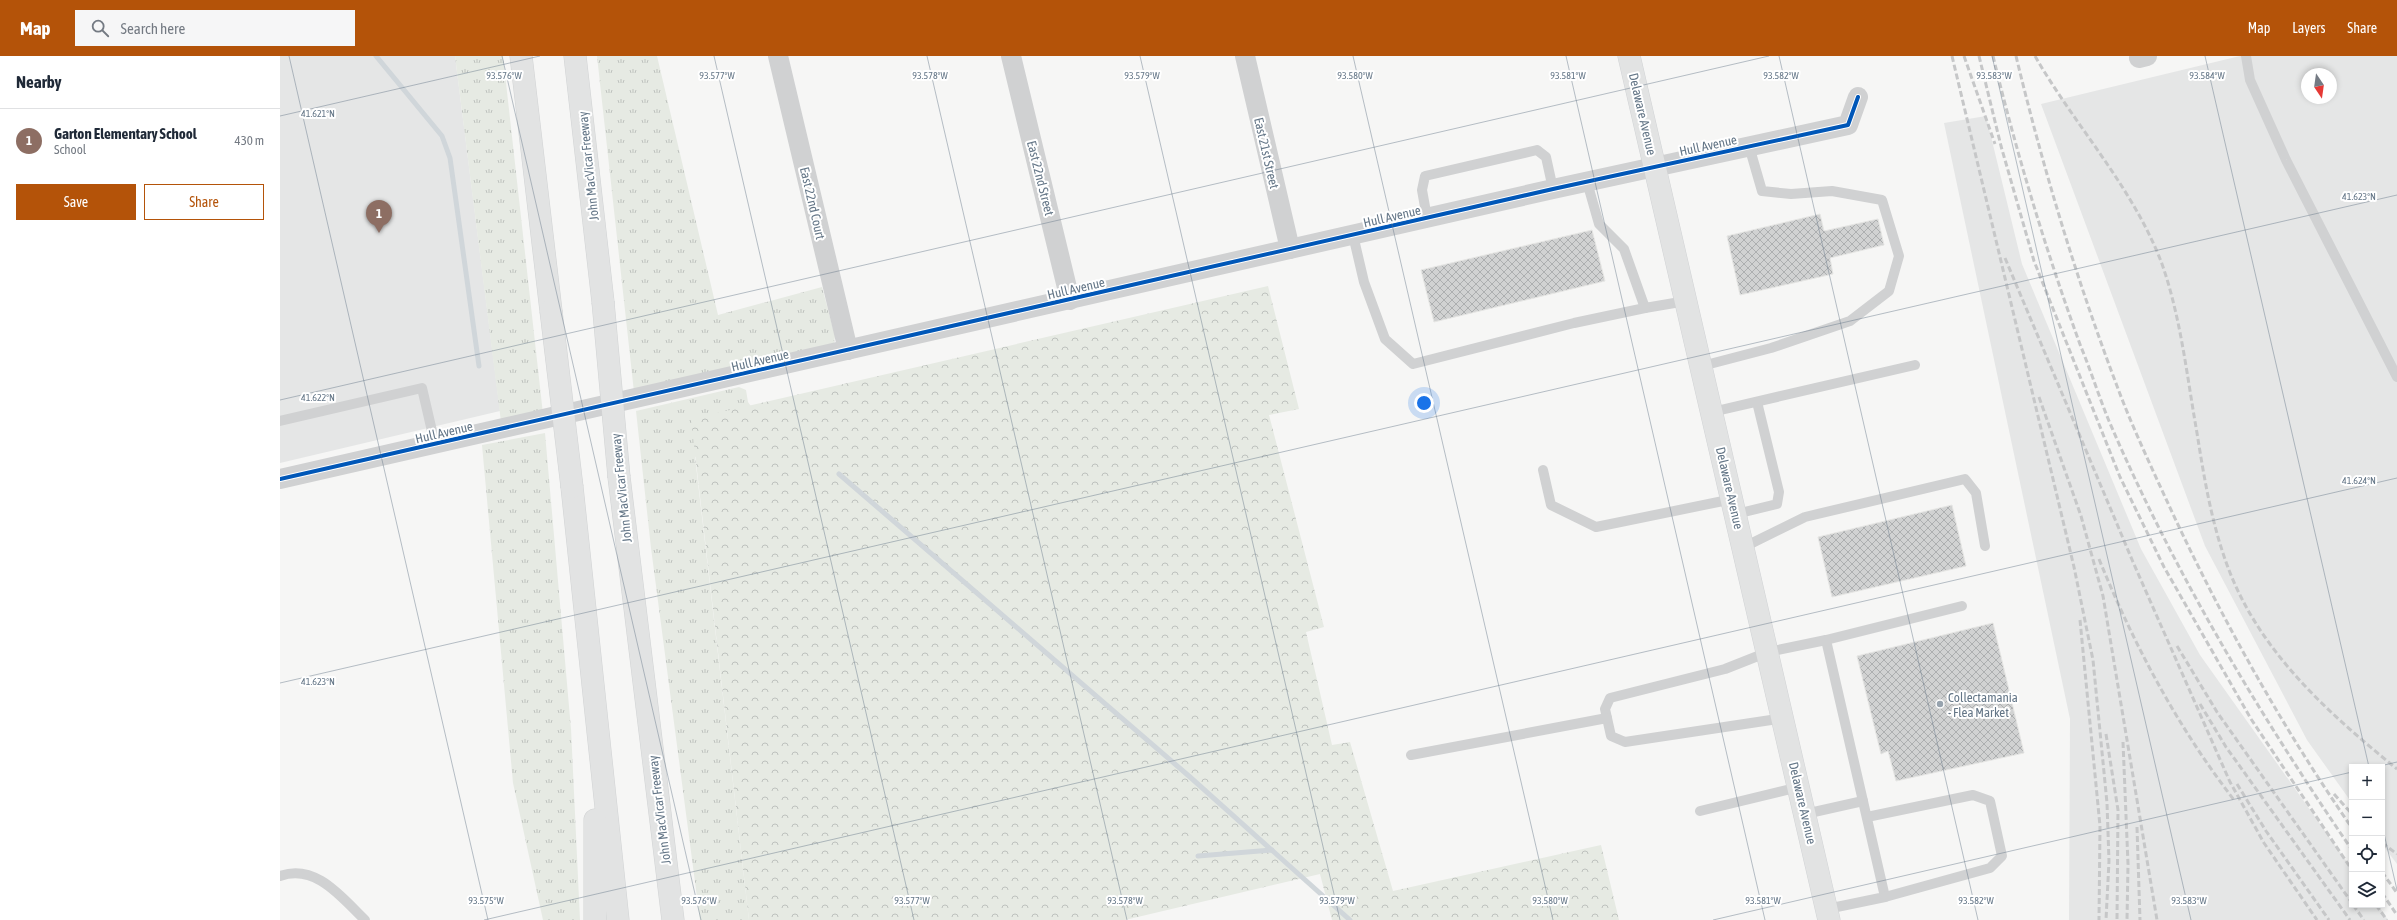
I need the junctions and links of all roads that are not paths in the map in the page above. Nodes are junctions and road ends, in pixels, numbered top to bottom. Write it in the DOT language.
graph roads {
  1 [pos="521,56"];
  2 [pos="576,56"];
  3 [pos="778,56"];
  4 [pos="1011,56"];
  5 [pos="1245,56"];
  6 [pos="1629,56"];
  7 [pos="2246,56"];
  8 [pos="1858,97"];
  9 [pos="1748,146"];
  10 [pos="1655,167"];
  11 [pos="1587,182"];
  12 [pos="1553,189"];
  13 [pos="1427,218"];
  14 [pos="1354,235"];
  15 [pos="1290,249"];
  16 [pos="1070,300"];
  17 [pos="1686,301"];
  18 [pos="1645,308"];
  19 [pos="848,350"];
  20 [pos="1915,365"];
  21 [pos="1702,366"];
  22 [pos="2397,377"];
  23 [pos="1757,402"];
  24 [pos="1712,412"];
  25 [pos="280,421"];
  26 [pos="435,444"];
  27 [pos="1543,470"];
  28 [pos="280,479"];
  29 [pos="1734,507"];
  30 [pos="1985,546"];
  31 [pos="1744,547"];
  32 [pos="1962,606"];
  33 [pos="1826,640"];
  34 [pos="1768,652"];
  35 [pos="594,693"];
  36 [pos="1607,718"];
  37 [pos="1784,718"];
  38 [pos="1411,755"];
  39 [pos="1800,787"];
  40 [pos="1863,801"];
  41 [pos="1700,811"];
  42 [pos="1805,814"];
  43 [pos="1867,817"];
  44 [pos="280,876"];
  45 [pos="1885,897"];
  46 [pos="1828,914"];
  47 [pos="365,920"];
  48 [pos="595,920"];
  49 [pos="618,920"];
  50 [pos="673,920"];
  1 -- 35 [label="main road, bridge"];
  2 -- 50 [label="main road, John MacVicar Freeway, bridge"];
  3 -- 19 [label="street, East 22nd Court"];
  4 -- 16 [label="street, East 22nd Street"];
  5 -- 15 [label="street, East 21st Street"];
  6 -- 10 [label="main road, Delaware Avenue"];
  7 -- 22 [label="lane"];
  8 -- 9 [label="street, Hull Avenue"];
  9 -- 10 [label="street, Hull Avenue"];
  9 -- 21 [label="lane"];
  10 -- 11 [label="street, Hull Avenue"];
  10 -- 17 [label="main road, Delaware Avenue"];
  11 -- 12 [label="street, Hull Avenue"];
  11 -- 18 [label="lane"];
  12 -- 13 [label="street, Hull Avenue"];
  12 -- 13 [label="lane"];
  13 -- 14 [label="street, Hull Avenue"];
  14 -- 15 [label="street, Hull Avenue"];
  14 -- 18 [label="lane"];
  15 -- 16 [label="street, Hull Avenue"];
  16 -- 19 [label="street, Hull Avenue"];
  17 -- 18 [label="lane"];
  17 -- 21 [label="main road, Delaware Avenue"];
  19 -- 26 [label="street, Hull Avenue"];
  20 -- 23 [label="lane"];
  21 -- 24 [label="main road, Delaware Avenue"];
  23 -- 24 [label="lane"];
  23 -- 29 [label="lane"];
  24 -- 29 [label="main road, Delaware Avenue"];
  25 -- 26 [label="lane"];
  26 -- 28 [label="street, Hull Avenue"];
  27 -- 29 [label="lane"];
  29 -- 31 [label="main road, Delaware Avenue"];
  30 -- 31 [label="lane"];
  31 -- 34 [label="main road, Delaware Avenue"];
  32 -- 33 [label="lane"];
  33 -- 34 [label="lane"];
  33 -- 40 [label="lane"];
  34 -- 36 [label="lane"];
  34 -- 37 [label="main road, Delaware Avenue"];
  35 -- 48 [label="main road"];
  35 -- 49 [label="main road"];
  36 -- 37 [label="lane"];
  36 -- 38 [label="lane"];
  37 -- 39 [label="main road, Delaware Avenue"];
  39 -- 41 [label="lane"];
  39 -- 42 [label="main road, Delaware Avenue"];
  40 -- 42 [label="lane"];
  40 -- 43 [label="lane"];
  42 -- 46 [label="main road, Delaware Avenue"];
  43 -- 45 [label="lane"];
  43 -- 45 [label="lane"];
  44 -- 47 [label="lane"];
  45 -- 46 [label="lane"];
}
